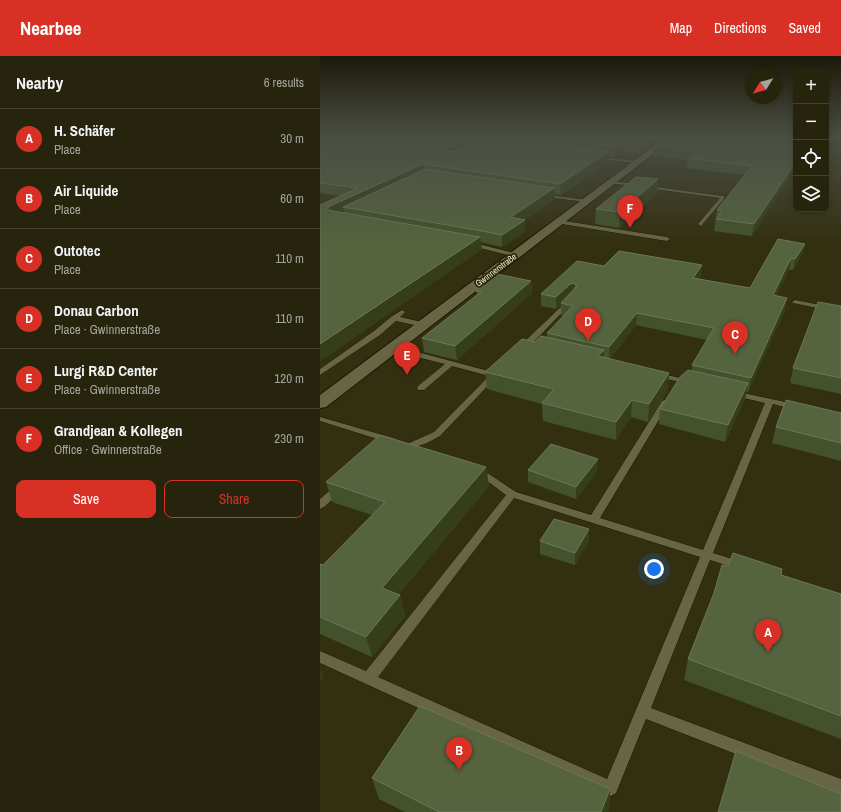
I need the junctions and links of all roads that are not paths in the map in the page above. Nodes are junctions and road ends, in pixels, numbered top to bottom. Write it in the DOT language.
graph roads {
  1 [pos="624,172"];
  2 [pos="612,182"];
  3 [pos="533,193"];
  4 [pos="586,201"];
  5 [pos="558,222"];
  6 [pos="701,224"];
  7 [pos="667,239"];
  8 [pos="460,242"];
  9 [pos="516,255"];
  10 [pos="572,298"];
  11 [pos="795,302"];
  12 [pos="841,310"];
  13 [pos="402,312"];
  14 [pos="393,318"];
  15 [pos="423,325"];
  16 [pos="527,347"];
  17 [pos="392,348"];
  18 [pos="451,364"];
  19 [pos="505,365"];
  20 [pos="320,373"];
  21 [pos="649,373"];
  22 [pos="494,375"];
  23 [pos="695,384"];
  24 [pos="676,387"];
  25 [pos="420,388"];
  26 [pos="725,390"];
  27 [pos="770,401"];
  28 [pos="320,403"];
  29 [pos="806,409"];
  30 [pos="321,419"];
  31 [pos="391,441"];
  32 [pos="410,446"];
  33 [pos="380,451"];
  34 [pos="421,452"];
  35 [pos="466,469"];
  36 [pos="347,480"];
  37 [pos="512,494"];
  38 [pos="320,506"];
  39 [pos="594,520"];
  40 [pos="706,555"];
  41 [pos="751,569"];
  42 [pos="320,657"];
  43 [pos="368,679"];
  44 [pos="643,711"];
  45 [pos="841,787"];
  1 -- 2 [label="street, Gwinnerstraße"];
  2 -- 4 [label="street, Gwinnerstraße"];
  2 -- 6 [label="lane"];
  3 -- 4 [label="lane"];
  4 -- 5 [label="street, Gwinnerstraße"];
  5 -- 7 [label="lane"];
  5 -- 9 [label="street, Gwinnerstraße"];
  8 -- 9 [label="lane"];
  9 -- 15 [label="street, Gwinnerstraße"];
  10 -- 16 [label="lane"];
  11 -- 12 [label="lane"];
  13 -- 14 [label="lane"];
  14 -- 15 [label="lane"];
  14 -- 20 [label="lane"];
  15 -- 17 [label="street, Gwinnerstraße"];
  17 -- 18 [label="lane"];
  17 -- 28 [label="street, Gwinnerstraße"];
  18 -- 22 [label="lane"];
  18 -- 25 [label="lane"];
  19 -- 22 [label="lane"];
  21 -- 24 [label="lane"];
  22 -- 32 [label="lane"];
  23 -- 24 [label="lane"];
  24 -- 39 [label="lane"];
  26 -- 27 [label="lane"];
  27 -- 29 [label="lane"];
  27 -- 40 [label="lane"];
  30 -- 31 [label="lane"];
  31 -- 32 [label="lane"];
  31 -- 33 [label="lane"];
  32 -- 34 [label="lane"];
  35 -- 37 [label="lane"];
  36 -- 38 [label="lane"];
  37 -- 39 [label="lane"];
  37 -- 43 [label="lane"];
  39 -- 40 [label="lane"];
  40 -- 41 [label="lane"];
  40 -- 44 [label="lane"];
  42 -- 43 [label="lane"];
  43 -- 44 [label="lane"];
  44 -- 45 [label="lane"];
}
